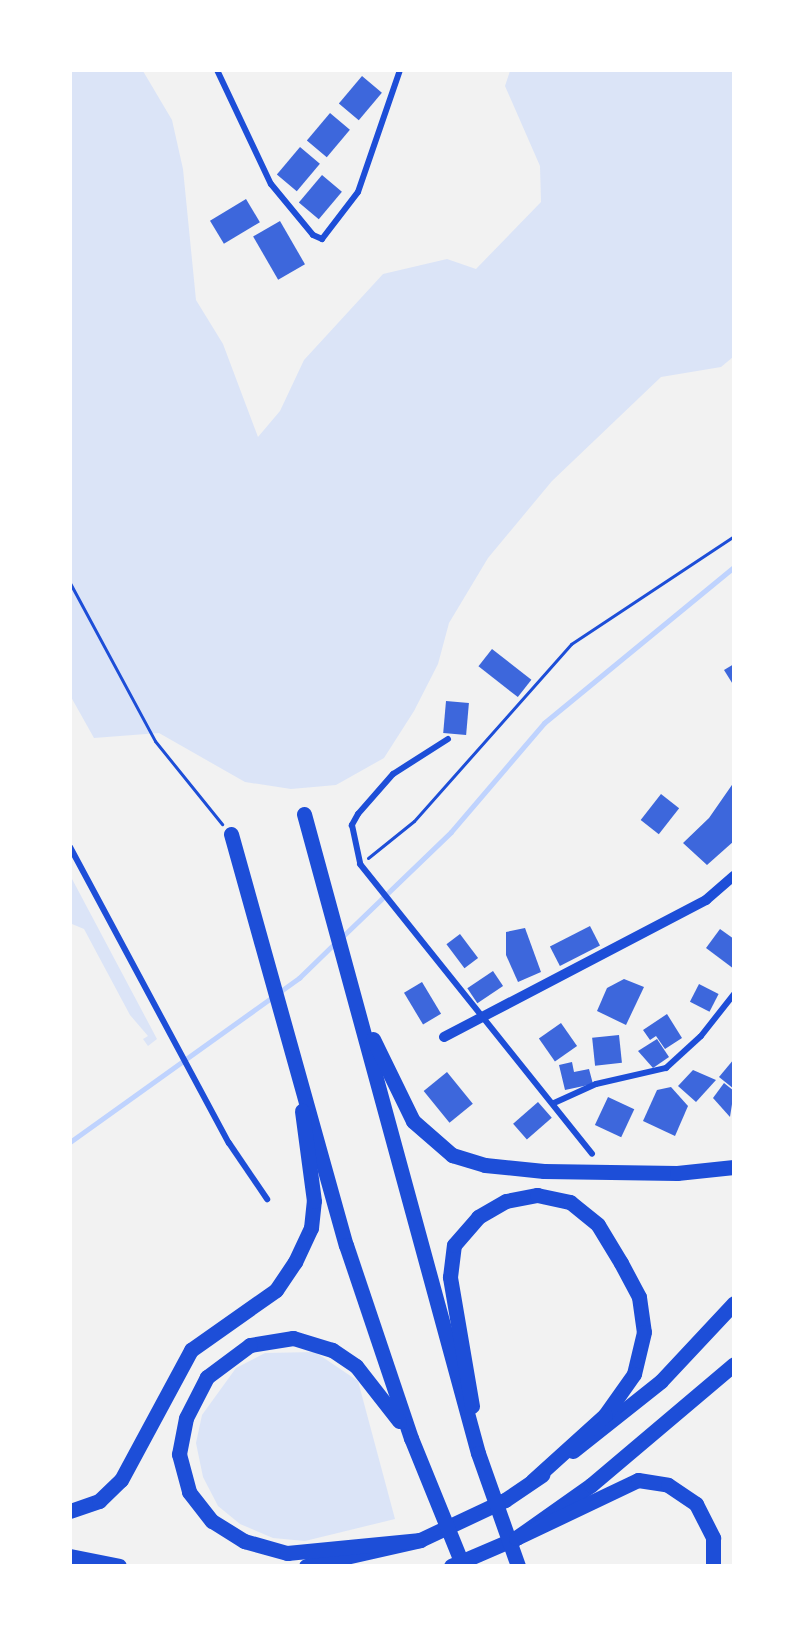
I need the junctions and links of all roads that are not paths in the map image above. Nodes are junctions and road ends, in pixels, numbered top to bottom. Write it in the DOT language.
graph roads {
  1 [pos="217,70"];
  2 [pos="400,70"];
  3 [pos="448,739"];
  4 [pos="304,814"];
  5 [pos="231,834"];
  6 [pos="70,847"];
  7 [pos="734,876"];
  8 [pos="734,994"];
  9 [pos="353,996"];
  10 [pos="482,1015"];
  11 [pos="444,1037"];
  12 [pos="297,1066"];
  13 [pos="554,1103"];
  14 [pos="592,1154"];
  15 [pos="734,1167"];
  16 [pos="267,1199"];
  17 [pos="734,1303"];
  18 [pos="734,1364"];
  19 [pos="411,1438"];
  20 [pos="478,1454"];
  21 [pos="532,1481"];
  22 [pos="70,1511"];
  23 [pos="516,1538"];
  24 [pos="420,1540"];
  25 [pos="70,1556"];
  26 [pos="119,1566"];
  27 [pos="306,1566"];
  28 [pos="451,1566"];
  29 [pos="463,1566"];
  30 [pos="518,1566"];
  31 [pos="714,1566"];
  1 -- 2 [label="street"];
  3 -- 10 [label="street"];
  4 -- 9 [label="main road"];
  5 -- 12 [label="main road"];
  6 -- 16 [label="street"];
  7 -- 10 [label="street"];
  8 -- 13 [label="street"];
  9 -- 15 [label="main road"];
  9 -- 20 [label="main road"];
  10 -- 11 [label="street"];
  10 -- 13 [label="street"];
  12 -- 19 [label="main road"];
  12 -- 22 [label="main road"];
  13 -- 14 [label="street"];
  17 -- 21 [label="main road"];
  18 -- 23 [label="main road"];
  19 -- 24 [label="main road"];
  19 -- 29 [label="main road"];
  20 -- 21 [label="main road"];
  20 -- 30 [label="main road"];
  21 -- 24 [label="main road"];
  23 -- 28 [label="main road"];
  23 -- 31 [label="main road"];
  24 -- 27 [label="main road"];
  25 -- 26 [label="main road"];
}
